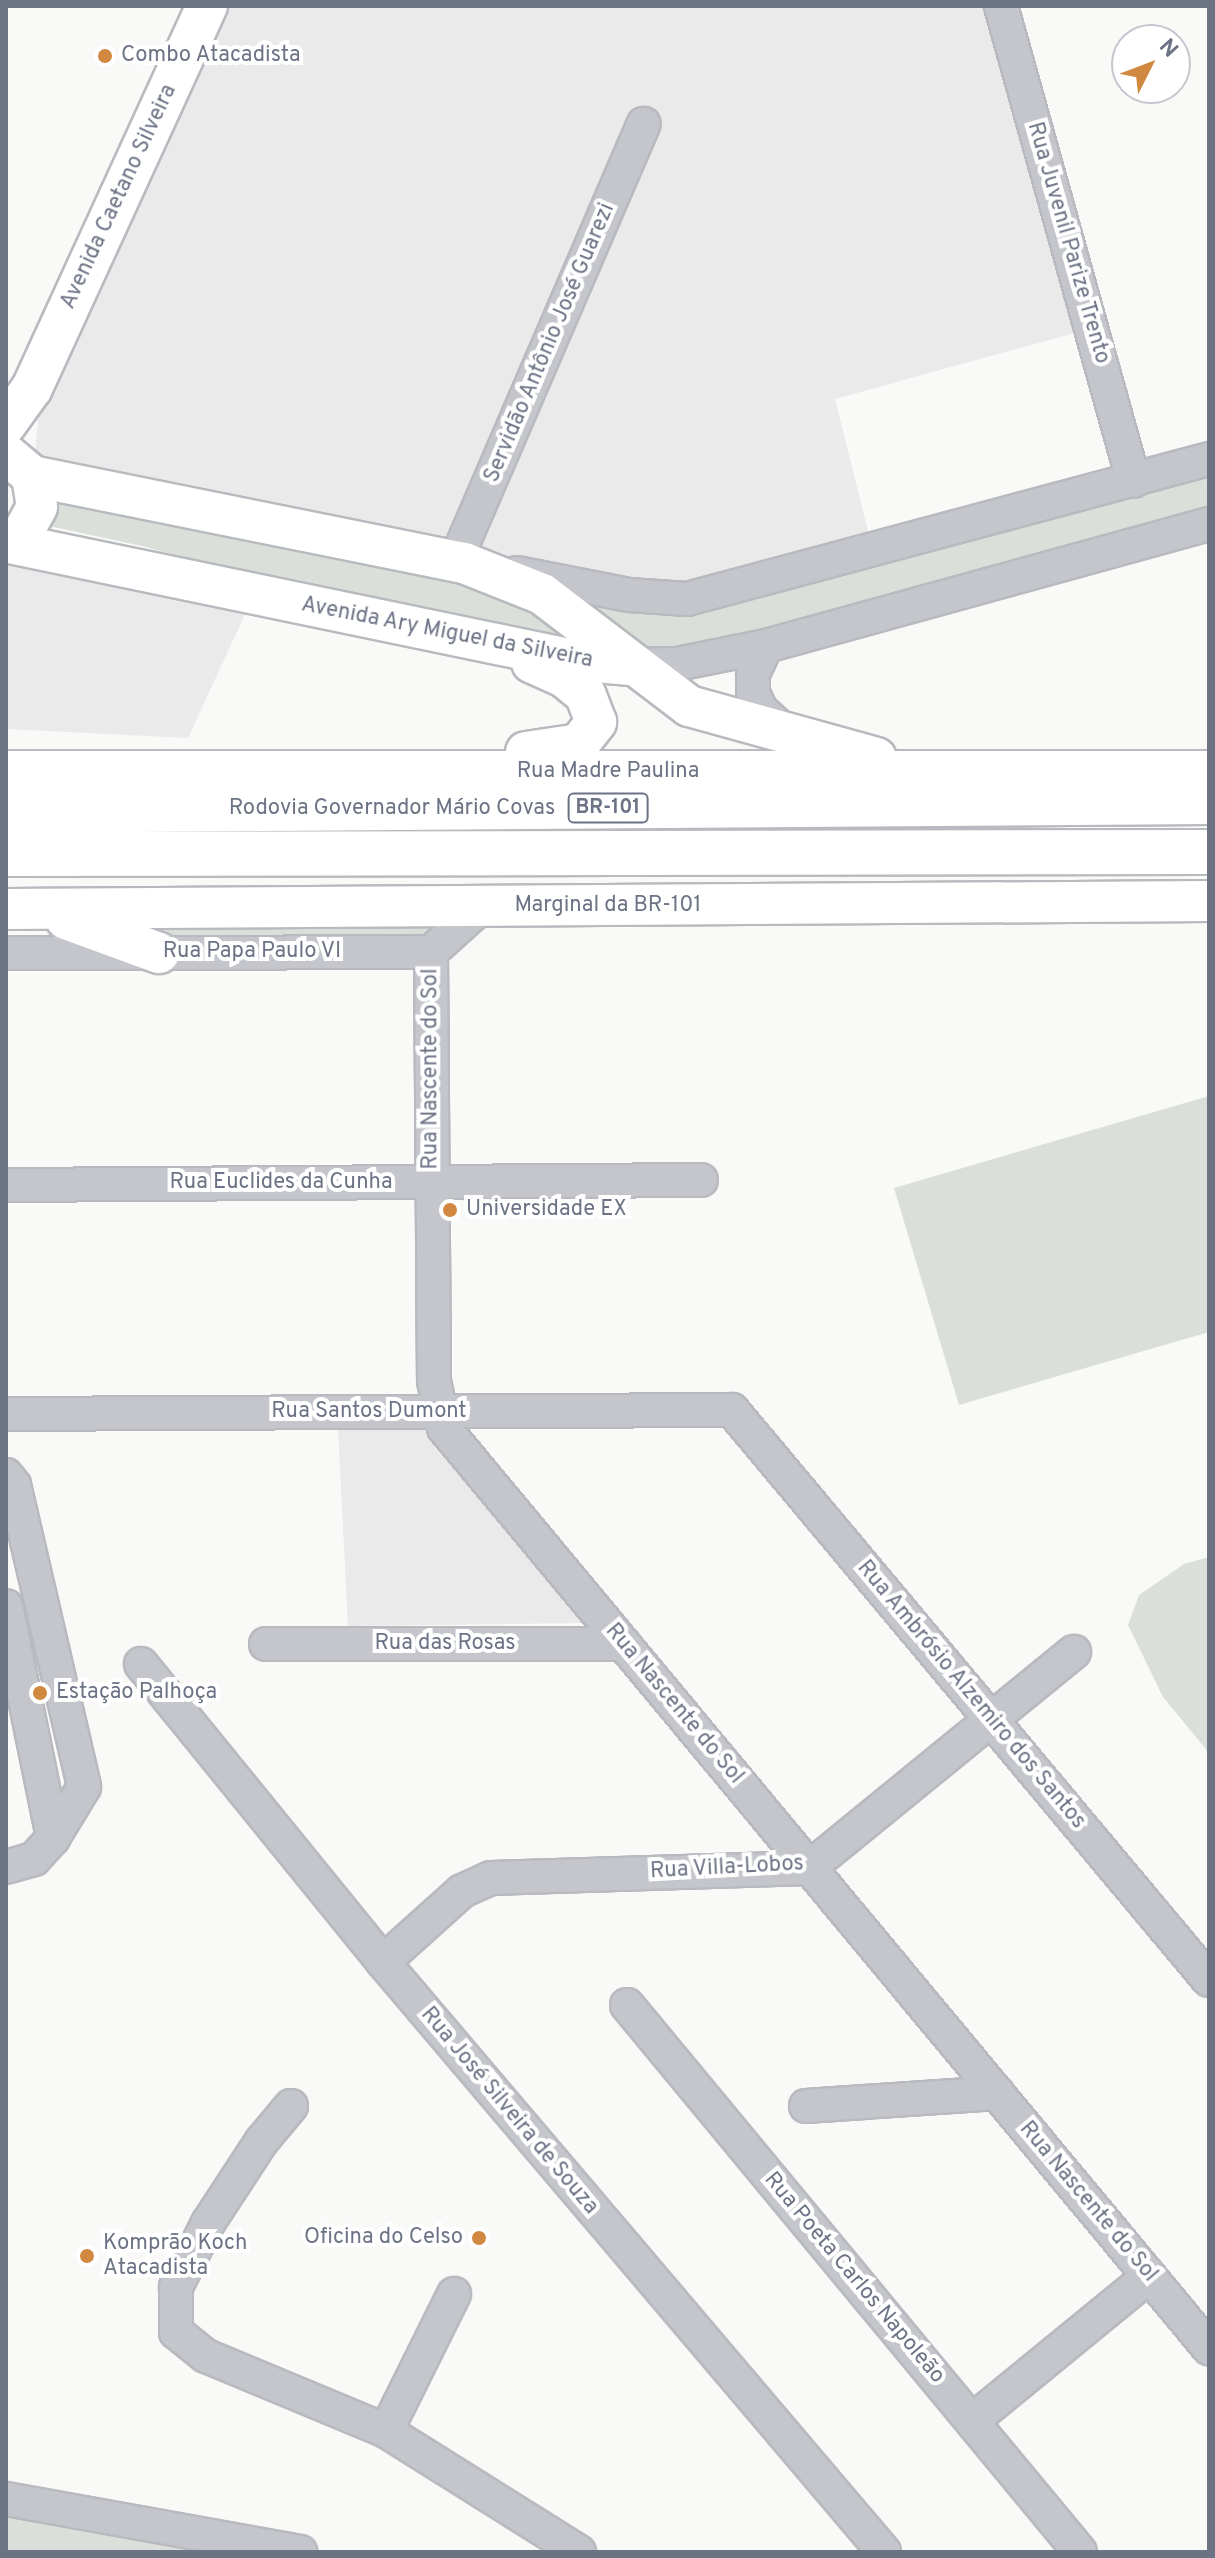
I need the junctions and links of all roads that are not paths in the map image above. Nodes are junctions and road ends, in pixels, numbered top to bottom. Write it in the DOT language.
graph roads {
  1 [pos="207,6"];
  2 [pos="1001,6"];
  3 [pos="644,124"];
  4 [pos="32,388"];
  5 [pos="6,424"];
  6 [pos="1209,459"];
  7 [pos="21,465"];
  8 [pos="1134,481"];
  9 [pos="1209,524"];
  10 [pos="7,543"];
  11 [pos="460,563"];
  12 [pos="421,629"];
  13 [pos="766,646"];
  14 [pos="630,665"];
  15 [pos="790,736"];
  16 [pos="6,771"];
  17 [pos="377,771"];
  18 [pos="1209,772"];
  19 [pos="949,789"];
  20 [pos="1209,802"];
  21 [pos="6,811"];
  22 [pos="1209,852"];
  23 [pos="6,854"];
  24 [pos="1002,856"];
  25 [pos="1209,884"];
  26 [pos="1209,901"];
  27 [pos="481,907"];
  28 [pos="23,909"];
  29 [pos="431,952"];
  30 [pos="6,953"];
  31 [pos="159,953"];
  32 [pos="701,1180"];
  33 [pos="431,1182"];
  34 [pos="6,1185"];
  35 [pos="732,1410"];
  36 [pos="439,1412"];
  37 [pos="6,1414"];
  38 [pos="6,1475"];
  39 [pos="6,1606"];
  40 [pos="266,1644"];
  41 [pos="624,1644"];
  42 [pos="1074,1652"];
  43 [pos="141,1664"];
  44 [pos="992,1721"];
  45 [pos="53,1838"];
  46 [pos="6,1867"];
  47 [pos="809,1868"];
  48 [pos="383,1962"];
  49 [pos="1209,1980"];
  50 [pos="627,2005"];
  51 [pos="998,2093"];
  52 [pos="291,2106"];
  53 [pos="806,2106"];
  54 [pos="1149,2276"];
  55 [pos="454,2294"];
  56 [pos="1209,2348"];
  57 [pos="972,2421"];
  58 [pos="386,2431"];
  59 [pos="6,2499"];
  60 [pos="300,2552"];
  61 [pos="579,2552"];
  62 [pos="884,2552"];
  63 [pos="1080,2552"];
  1 -- 4 [label="main road, Avenida Caetano Silveira"];
  2 -- 8 [label="street, Rua Juvenil Parize Trento"];
  3 -- 11 [label="street, Servidão Antônio José Guarezi"];
  4 -- 5 [label="main road, Avenida Caetano Silveira"];
  4 -- 7 [label="main road, Avenida Caetano Silveira"];
  6 -- 8 [label="street"];
  7 -- 10 [label="main road, Avenida Caetano Silveira"];
  7 -- 11 [label="main road"];
  8 -- 11 [label="street"];
  9 -- 13 [label="street, Avenida Ary Miguel da Silveira"];
  10 -- 12 [label="main road, Avenida Ary Miguel da Silveira"];
  11 -- 14 [label="main road"];
  12 -- 14 [label="main road, Avenida Ary Miguel da Silveira"];
  12 -- 17 [label="main road"];
  13 -- 14 [label="street, Avenida Ary Miguel da Silveira"];
  13 -- 15 [label="street"];
  14 -- 15 [label="main road"];
  15 -- 19 [label="main road"];
  16 -- 17 [label="main road, Rua Madre Paulina"];
  17 -- 19 [label="main road, Rua Madre Paulina"];
  18 -- 19 [label="highway"];
  19 -- 20 [label="highway, Rodovia Governador Mário Covas / BR-101"];
  19 -- 21 [label="highway, Rodovia Governador Mário Covas / BR-101"];
  22 -- 24 [label="highway, Rodovia Governador Mário Covas / BR-101"];
  23 -- 24 [label="highway, Rodovia Governador Mário Covas / BR-101"];
  24 -- 25 [label="highway"];
  26 -- 27 [label="main road, Marginal da BR-101"];
  27 -- 28 [label="main road, Marginal da BR-101"];
  27 -- 29 [label="street"];
  28 -- 31 [label="main road"];
  29 -- 31 [label="street, Rua Papa Paulo VI"];
  29 -- 33 [label="street, Rua Nascente do Sol"];
  30 -- 31 [label="street, Rua Papa Paulo VI"];
  32 -- 33 [label="street, Rua Euclides da Cunha"];
  33 -- 34 [label="street, Rua Euclides da Cunha"];
  33 -- 36 [label="street, Rua Nascente do Sol"];
  35 -- 36 [label="street, Rua Santos Dumont"];
  35 -- 44 [label="street, Rua Ambrósio Alzemiro dos Santos"];
  36 -- 37 [label="street, Rua Santos Dumont"];
  36 -- 41 [label="street, Rua Nascente do Sol"];
  38 -- 45 [label="street"];
  39 -- 45 [label="street"];
  40 -- 41 [label="street, Rua das Rosas"];
  41 -- 47 [label="street, Rua Nascente do Sol"];
  42 -- 44 [label="street, Rua Villa-Lobos"];
  43 -- 48 [label="street, Rua José Silveira de Souza"];
  44 -- 47 [label="street, Rua Villa-Lobos"];
  44 -- 49 [label="street, Rua Ambrósio Alzemiro dos Santos"];
  45 -- 46 [label="street"];
  47 -- 48 [label="street, Rua Villa-Lobos"];
  47 -- 51 [label="street, Rua Nascente do Sol"];
  48 -- 62 [label="street, Rua José Silveira de Souza"];
  50 -- 57 [label="street, Rua Poeta Carlos Napoleão"];
  51 -- 53 [label="street"];
  51 -- 54 [label="street, Rua Nascente do Sol"];
  52 -- 58 [label="street"];
  54 -- 56 [label="street, Rua Nascente do Sol"];
  54 -- 57 [label="street"];
  55 -- 58 [label="street"];
  57 -- 63 [label="street, Rua Poeta Carlos Napoleão"];
  58 -- 61 [label="street"];
  59 -- 60 [label="street"];
}
